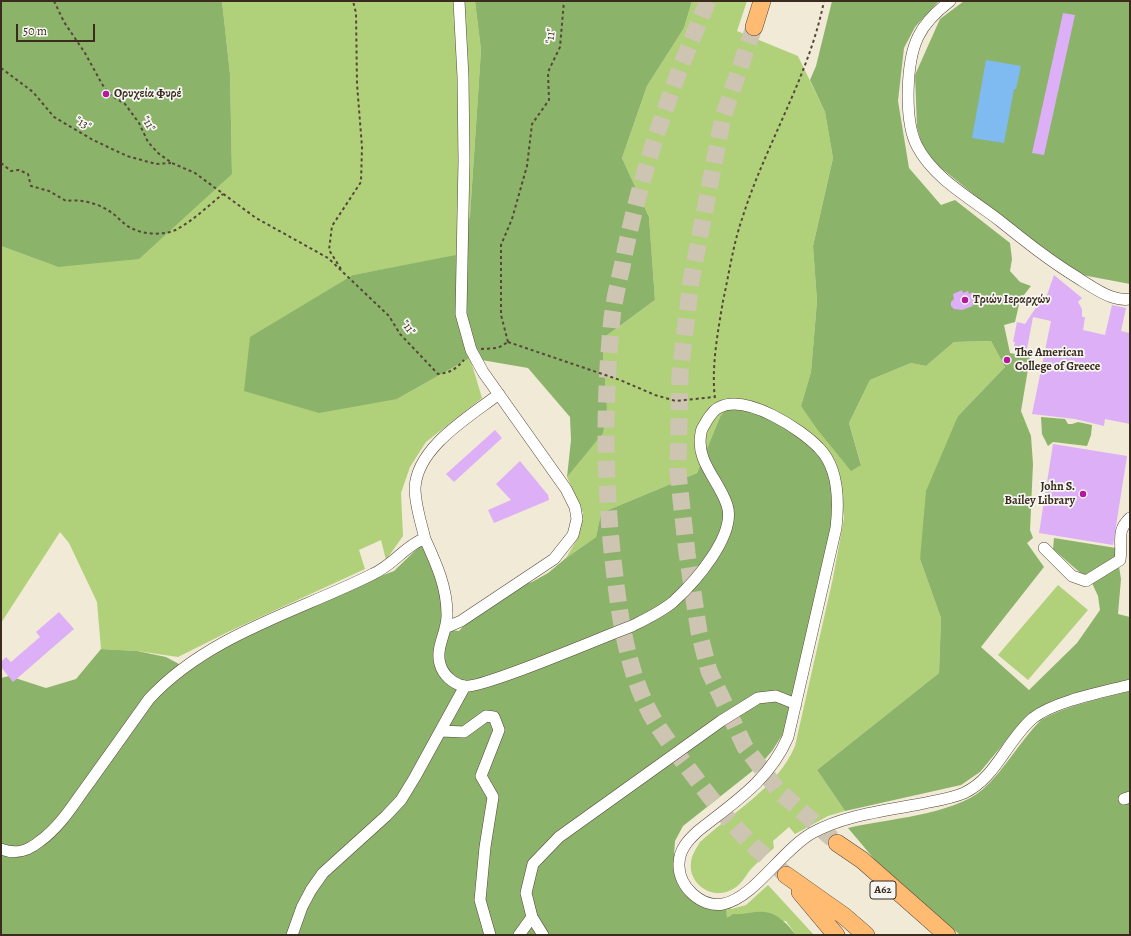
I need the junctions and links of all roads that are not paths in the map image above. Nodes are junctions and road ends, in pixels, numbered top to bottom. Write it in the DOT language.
graph roads {
  1 [pos="459,1"];
  2 [pos="762,1"];
  3 [pos="950,1"];
  4 [pos="754,26"];
  5 [pos="1130,299"];
  6 [pos="499,394"];
  7 [pos="1130,518"];
  8 [pos="426,539"];
  9 [pos="1044,548"];
  10 [pos="445,628"];
  11 [pos="1130,685"];
  12 [pos="465,686"];
  13 [pos="796,704"];
  14 [pos="441,731"];
  15 [pos="1,849"];
  16 [pos="532,917"];
  17 [pos="292,935"];
  18 [pos="490,935"];
  19 [pos="519,935"];
  20 [pos="543,935"];
  21 [pos="836,935"];
  22 [pos="866,935"];
  23 [pos="930,935"];
  24 [pos="947,935"];
  1 -- 6 [label="street"];
  2 -- 4 [label="highway"];
  3 -- 5 [label="street"];
  6 -- 8 [label="street"];
  6 -- 10 [label="street"];
  7 -- 9 [label="street"];
  8 -- 10 [label="street"];
  8 -- 15 [label="street"];
  10 -- 12 [label="street"];
  11 -- 13 [label="street"];
  12 -- 13 [label="street"];
  12 -- 14 [label="street"];
  13 -- 16 [label="street"];
  14 -- 17 [label="street"];
  14 -- 18 [label="street"];
  16 -- 19 [label="street"];
  16 -- 20 [label="street"];
  21 -- 22 [label="highway"];
  23 -- 24 [label="highway, Α62"];
}
